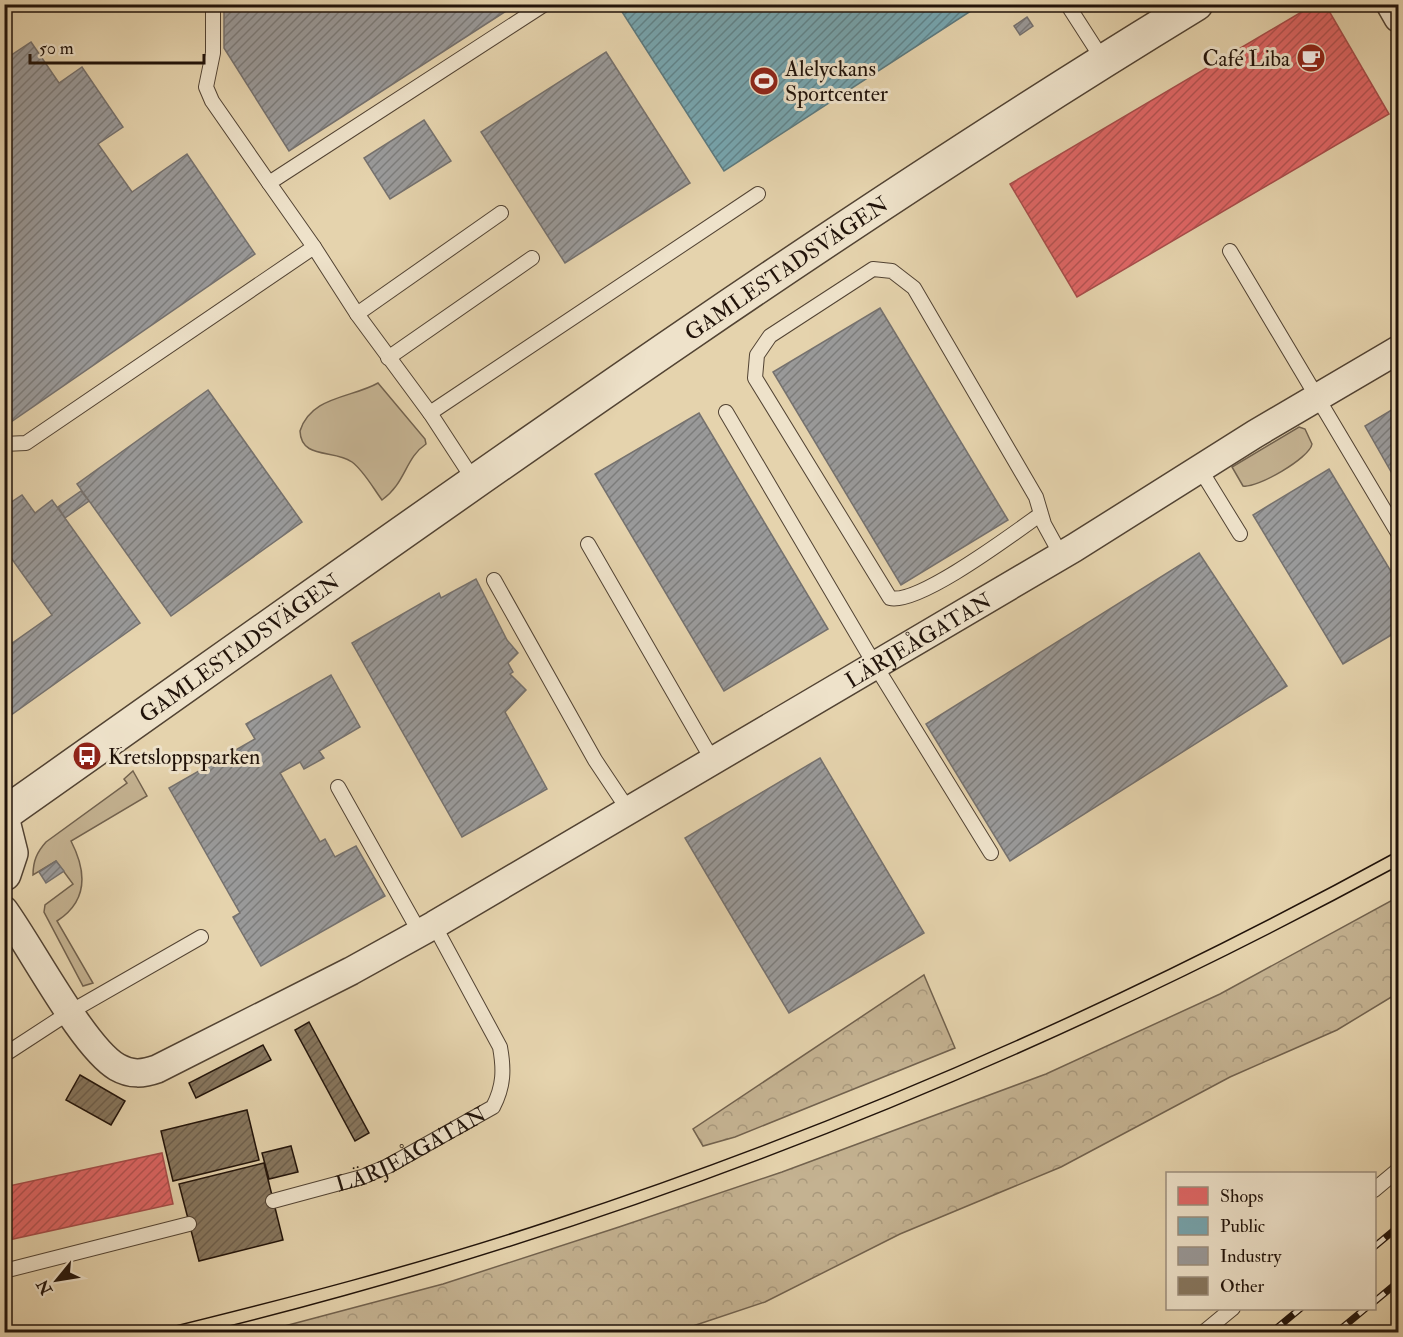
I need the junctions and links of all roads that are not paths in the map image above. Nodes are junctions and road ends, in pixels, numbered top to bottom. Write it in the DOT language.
graph roads {
  1 [pos="213,4"];
  2 [pos="545,4"];
  3 [pos="1067,4"];
  4 [pos="1196,4"];
  5 [pos="1390,4"];
  6 [pos="1398,18"];
  7 [pos="1103,60"];
  8 [pos="269,183"];
  9 [pos="758,194"];
  10 [pos="501,213"];
  11 [pos="314,247"];
  12 [pos="1230,251"];
  13 [pos="532,258"];
  14 [pos="357,314"];
  15 [pos="1398,350"];
  16 [pos="388,358"];
  17 [pos="1318,397"];
  18 [pos="726,412"];
  19 [pos="430,413"];
  20 [pos="4,444"];
  21 [pos="1200,469"];
  22 [pos="476,483"];
  23 [pos="1041,514"];
  24 [pos="1398,533"];
  25 [pos="1240,534"];
  26 [pos="588,544"];
  27 [pos="1061,555"];
  28 [pos="494,580"];
  29 [pos="875,665"];
  30 [pos="713,761"];
  31 [pos="338,787"];
  32 [pos="628,811"];
  33 [pos="4,814"];
  34 [pos="4,825"];
  35 [pos="991,853"];
  36 [pos="4,874"];
  37 [pos="4,910"];
  38 [pos="427,929"];
  39 [pos="201,937"];
  40 [pos="70,1012"];
  41 [pos="4,1055"];
  42 [pos="1398,1170"];
  43 [pos="1376,1188"];
  44 [pos="273,1201"];
  45 [pos="189,1224"];
  46 [pos="4,1271"];
  47 [pos="1231,1310"];
  48 [pos="1204,1332"];
  1 -- 8 [label="lane"];
  2 -- 8 [label="lane"];
  3 -- 7 [label="lane"];
  4 -- 7 [label="street, GAMLESTADSVÄGEN"];
  5 -- 6 [label="street"];
  7 -- 22 [label="street, GAMLESTADSVÄGEN"];
  8 -- 11 [label="lane"];
  9 -- 19 [label="lane"];
  10 -- 14 [label="lane"];
  11 -- 14 [label="lane"];
  11 -- 20 [label="lane"];
  12 -- 17 [label="lane"];
  13 -- 16 [label="lane"];
  14 -- 16 [label="lane"];
  15 -- 17 [label="street, LÄRJEÅGATAN"];
  16 -- 19 [label="lane"];
  17 -- 21 [label="street, LÄRJEÅGATAN"];
  17 -- 24 [label="lane"];
  18 -- 29 [label="lane"];
  19 -- 22 [label="lane"];
  21 -- 25 [label="lane"];
  21 -- 27 [label="street, LÄRJEÅGATAN"];
  22 -- 33 [label="street, GAMLESTADSVÄGEN"];
  23 -- 23 [label="lane"];
  23 -- 27 [label="lane"];
  26 -- 30 [label="lane"];
  27 -- 29 [label="street, LÄRJEÅGATAN"];
  28 -- 32 [label="lane"];
  29 -- 30 [label="street, LÄRJEÅGATAN"];
  29 -- 35 [label="lane"];
  30 -- 32 [label="street, LÄRJEÅGATAN"];
  31 -- 38 [label="lane"];
  32 -- 38 [label="street, LÄRJEÅGATAN"];
  34 -- 36 [label="street"];
  37 -- 40 [label="street, LÄRJEÅGATAN"];
  38 -- 40 [label="street, LÄRJEÅGATAN"];
  38 -- 44 [label="lane, LÄRJEÅGATAN"];
  39 -- 40 [label="lane"];
  40 -- 41 [label="lane"];
  42 -- 43 [label="lane"];
  45 -- 46 [label="lane"];
  47 -- 48 [label="lane"];
}
